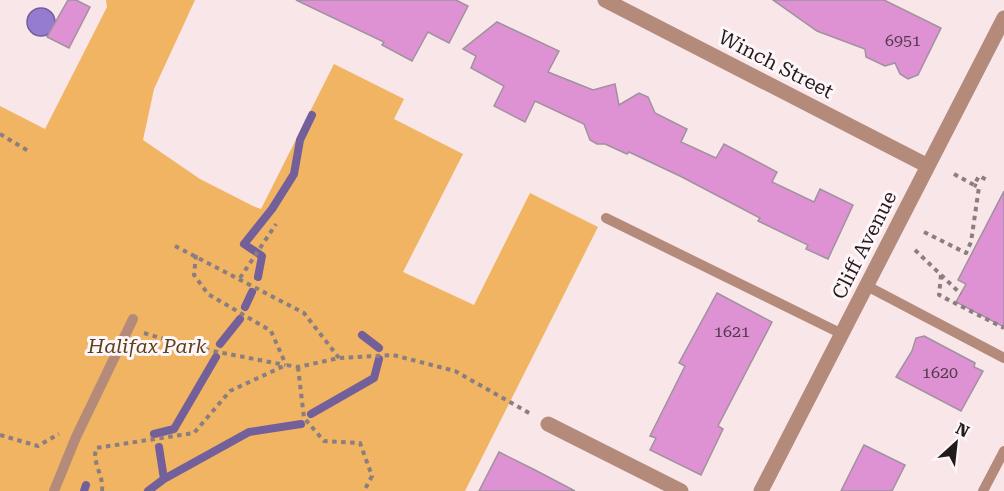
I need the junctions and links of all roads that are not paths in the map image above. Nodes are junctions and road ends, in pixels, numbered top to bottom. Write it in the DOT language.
graph roads {
  1 [pos="604,0"];
  2 [pos="1004,18"];
  3 [pos="928,166"];
  4 [pos="606,218"];
  5 [pos="867,286"];
  6 [pos="131,324"];
  7 [pos="842,334"];
  8 [pos="1004,358"];
  9 [pos="548,424"];
  10 [pos="1004,451"];
  11 [pos="54,491"];
  12 [pos="681,491"];
  13 [pos="761,491"];
  14 [pos="983,491"];
  1 -- 3 [label="street, Winch Street"];
  2 -- 3 [label="street, Cliff Avenue"];
  3 -- 5 [label="street, Cliff Avenue"];
  4 -- 7 [label="lane"];
  5 -- 7 [label="street, Cliff Avenue"];
  5 -- 8 [label="lane"];
  6 -- 11 [label="lane"];
  7 -- 13 [label="street, Cliff Avenue"];
  9 -- 12 [label="street"];
  10 -- 14 [label="lane"];
}
